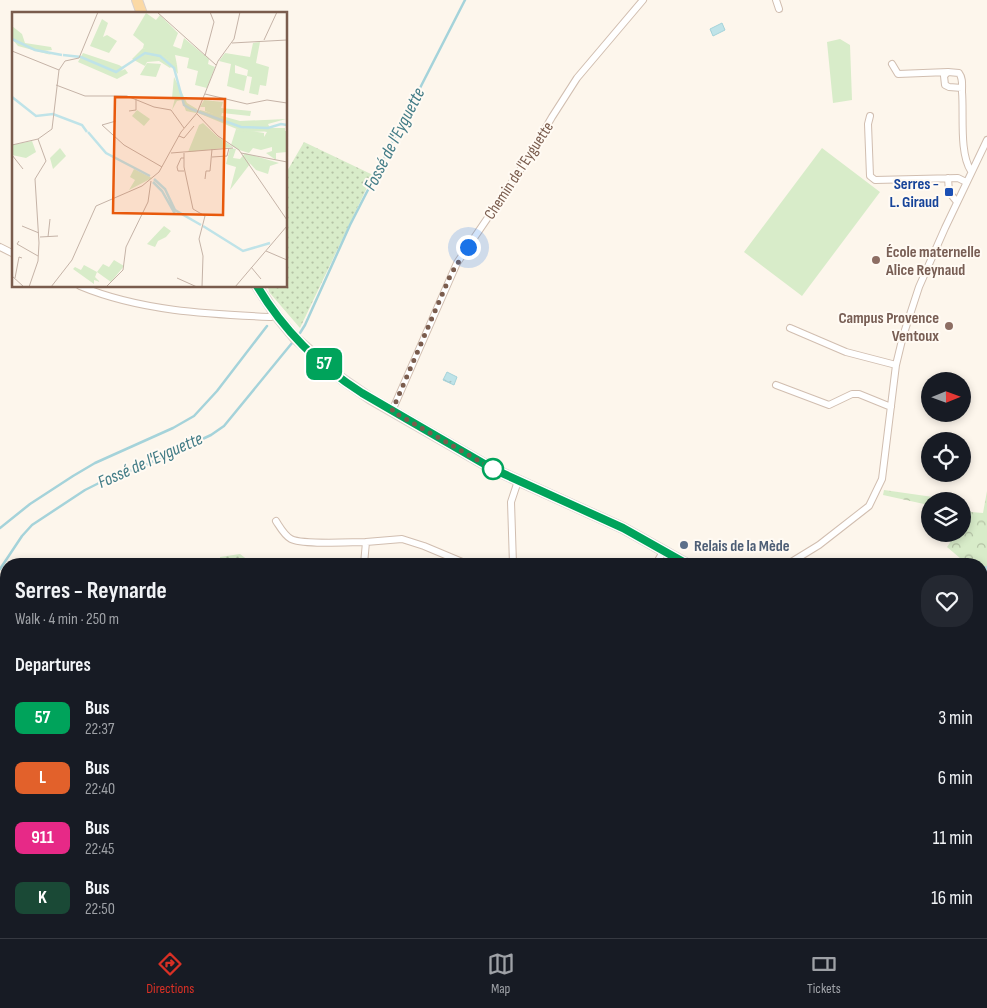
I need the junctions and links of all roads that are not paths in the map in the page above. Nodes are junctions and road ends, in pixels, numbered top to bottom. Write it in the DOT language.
graph roads {
  1 [pos="137,0"];
  2 [pos="643,0"];
  3 [pos="776,0"];
  4 [pos="779,9"];
  5 [pos="141,12"];
  6 [pos="892,64"];
  7 [pos="948,72"];
  8 [pos="962,88"];
  9 [pos="870,116"];
  10 [pos="987,140"];
  11 [pos="971,171"];
  12 [pos="948,178"];
  13 [pos="966,182"];
  14 [pos="957,202"];
  15 [pos="0,247"];
  16 [pos="12,253"];
  17 [pos="85,288"];
  18 [pos="258,288"];
  19 [pos="276,315"];
  20 [pos="790,328"];
  21 [pos="896,365"];
  22 [pos="776,385"];
  23 [pos="891,407"];
  24 [pos="392,411"];
  25 [pos="518,481"];
  26 [pos="276,520"];
  27 [pos="366,542"];
  28 [pos="664,550"];
  29 [pos="365,558"];
  30 [pos="453,558"];
  31 [pos="514,558"];
  32 [pos="659,558"];
  33 [pos="677,558"];
  34 [pos="798,558"];
  1 -- 5 [label="main road"];
  2 -- 24 [label="street, Chemin de l'Eyguette"];
  3 -- 4 [label="street"];
  6 -- 7 [label="street"];
  7 -- 8 [label="street"];
  7 -- 8 [label="street"];
  8 -- 11 [label="street"];
  9 -- 12 [label="street"];
  10 -- 11 [label="street"];
  11 -- 13 [label="street"];
  12 -- 13 [label="street"];
  12 -- 14 [label="street"];
  13 -- 14 [label="street"];
  14 -- 21 [label="street"];
  15 -- 16 [label="street"];
  17 -- 19 [label="street"];
  18 -- 19 [label="main road"];
  19 -- 24 [label="main road"];
  20 -- 21 [label="street"];
  21 -- 23 [label="street"];
  22 -- 23 [label="street"];
  23 -- 34 [label="street"];
  24 -- 25 [label="main road"];
  25 -- 28 [label="main road"];
  25 -- 31 [label="street"];
  26 -- 27 [label="street"];
  27 -- 29 [label="street"];
  27 -- 30 [label="street"];
  28 -- 32 [label="street"];
  28 -- 33 [label="main road"];
}
